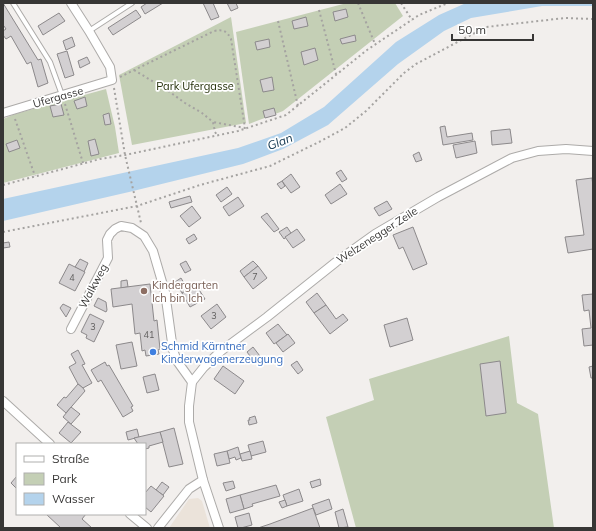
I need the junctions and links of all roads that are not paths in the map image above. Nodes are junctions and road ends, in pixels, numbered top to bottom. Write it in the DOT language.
graph roads {
  1 [pos="13,3"];
  2 [pos="71,3"];
  3 [pos="132,3"];
  4 [pos="89,31"];
  5 [pos="62,95"];
  6 [pos="3,113"];
  7 [pos="593,151"];
  8 [pos="71,329"];
  9 [pos="192,382"];
  10 [pos="3,401"];
  11 [pos="49,443"];
  12 [pos="203,480"];
  13 [pos="131,515"];
  14 [pos="146,528"];
  15 [pos="158,528"];
  16 [pos="219,528"];
  1 -- 5 [label="lane"];
  2 -- 4 [label="street"];
  3 -- 4 [label="lane"];
  4 -- 5 [label="street, Ufergasse"];
  5 -- 6 [label="street, Ufergasse"];
  7 -- 9 [label="street, Welzenegger Zeile"];
  8 -- 9 [label="street, Walkweg"];
  9 -- 12 [label="street"];
  10 -- 11 [label="street"];
  12 -- 15 [label="street"];
  12 -- 16 [label="street"];
  13 -- 14 [label="street"];
}
